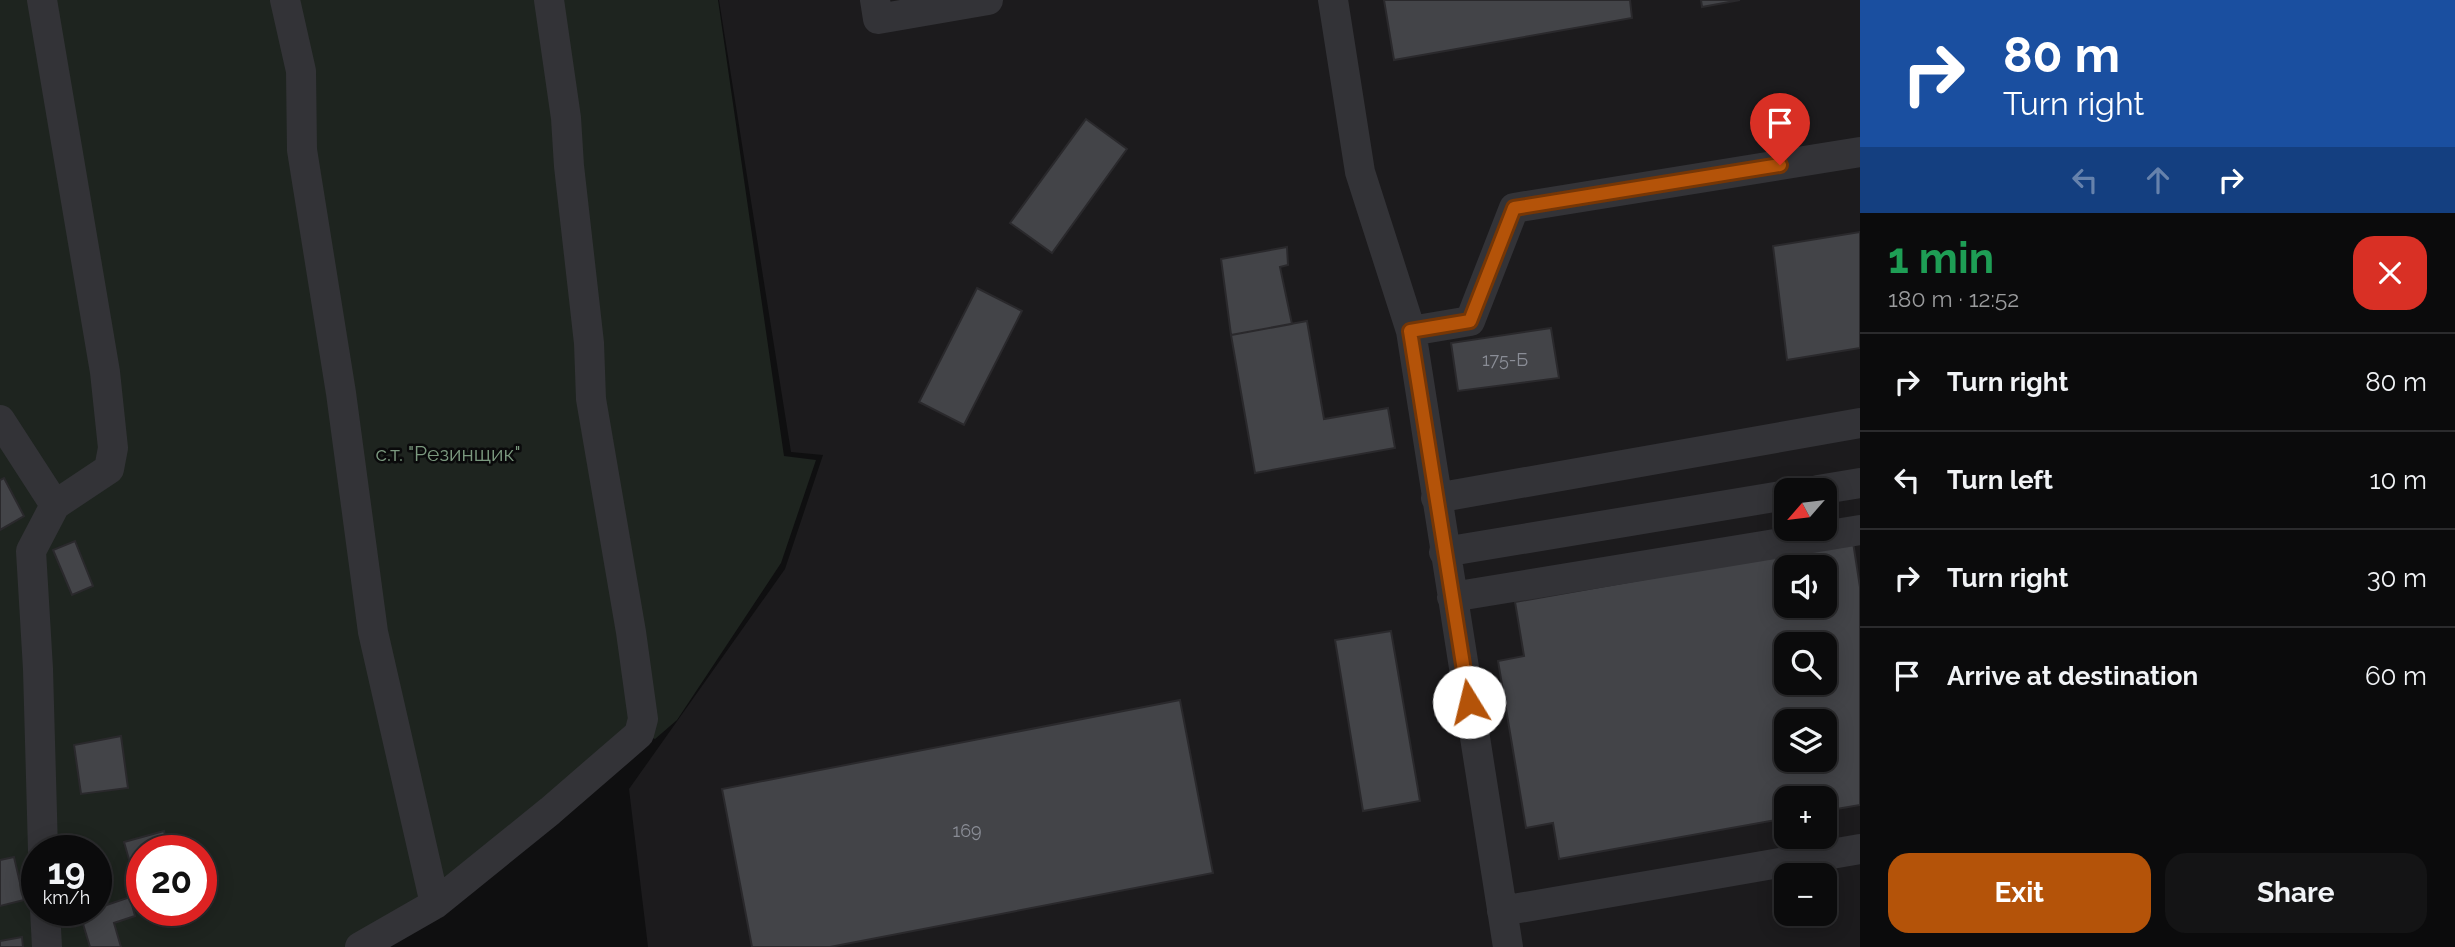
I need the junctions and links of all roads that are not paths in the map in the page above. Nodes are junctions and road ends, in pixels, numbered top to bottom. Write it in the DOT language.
graph roads {
  1 [pos="42,0"];
  2 [pos="285,0"];
  3 [pos="549,0"];
  4 [pos="875,0"];
  5 [pos="988,0"];
  6 [pos="1333,0"];
  7 [pos="1860,152"];
  8 [pos="1410,331"];
  9 [pos="0,420"];
  10 [pos="1860,423"];
  11 [pos="1860,483"];
  12 [pos="1838,487"];
  13 [pos="1774,497"];
  14 [pos="1436,498"];
  15 [pos="55,505"];
  16 [pos="1860,530"];
  17 [pos="1444,552"];
  18 [pos="1452,597"];
  19 [pos="43,835"];
  20 [pos="1860,849"];
  21 [pos="435,904"];
  22 [pos="1502,911"];
  23 [pos="46,926"];
  24 [pos="47,947"];
  25 [pos="360,947"];
  26 [pos="1508,947"];
  1 -- 15 [label="lane"];
  2 -- 21 [label="lane"];
  3 -- 21 [label="lane"];
  4 -- 5 [label="lane"];
  6 -- 8 [label="lane"];
  7 -- 8 [label="lane"];
  8 -- 14 [label="lane"];
  9 -- 15 [label="lane"];
  10 -- 14 [label="lane"];
  11 -- 12 [label="lane"];
  13 -- 17 [label="lane"];
  14 -- 17 [label="lane"];
  15 -- 19 [label="lane"];
  16 -- 18 [label="lane"];
  17 -- 18 [label="lane"];
  18 -- 22 [label="lane"];
  20 -- 22 [label="lane"];
  21 -- 25 [label="lane"];
  22 -- 26 [label="lane"];
  23 -- 24 [label="lane"];
}
